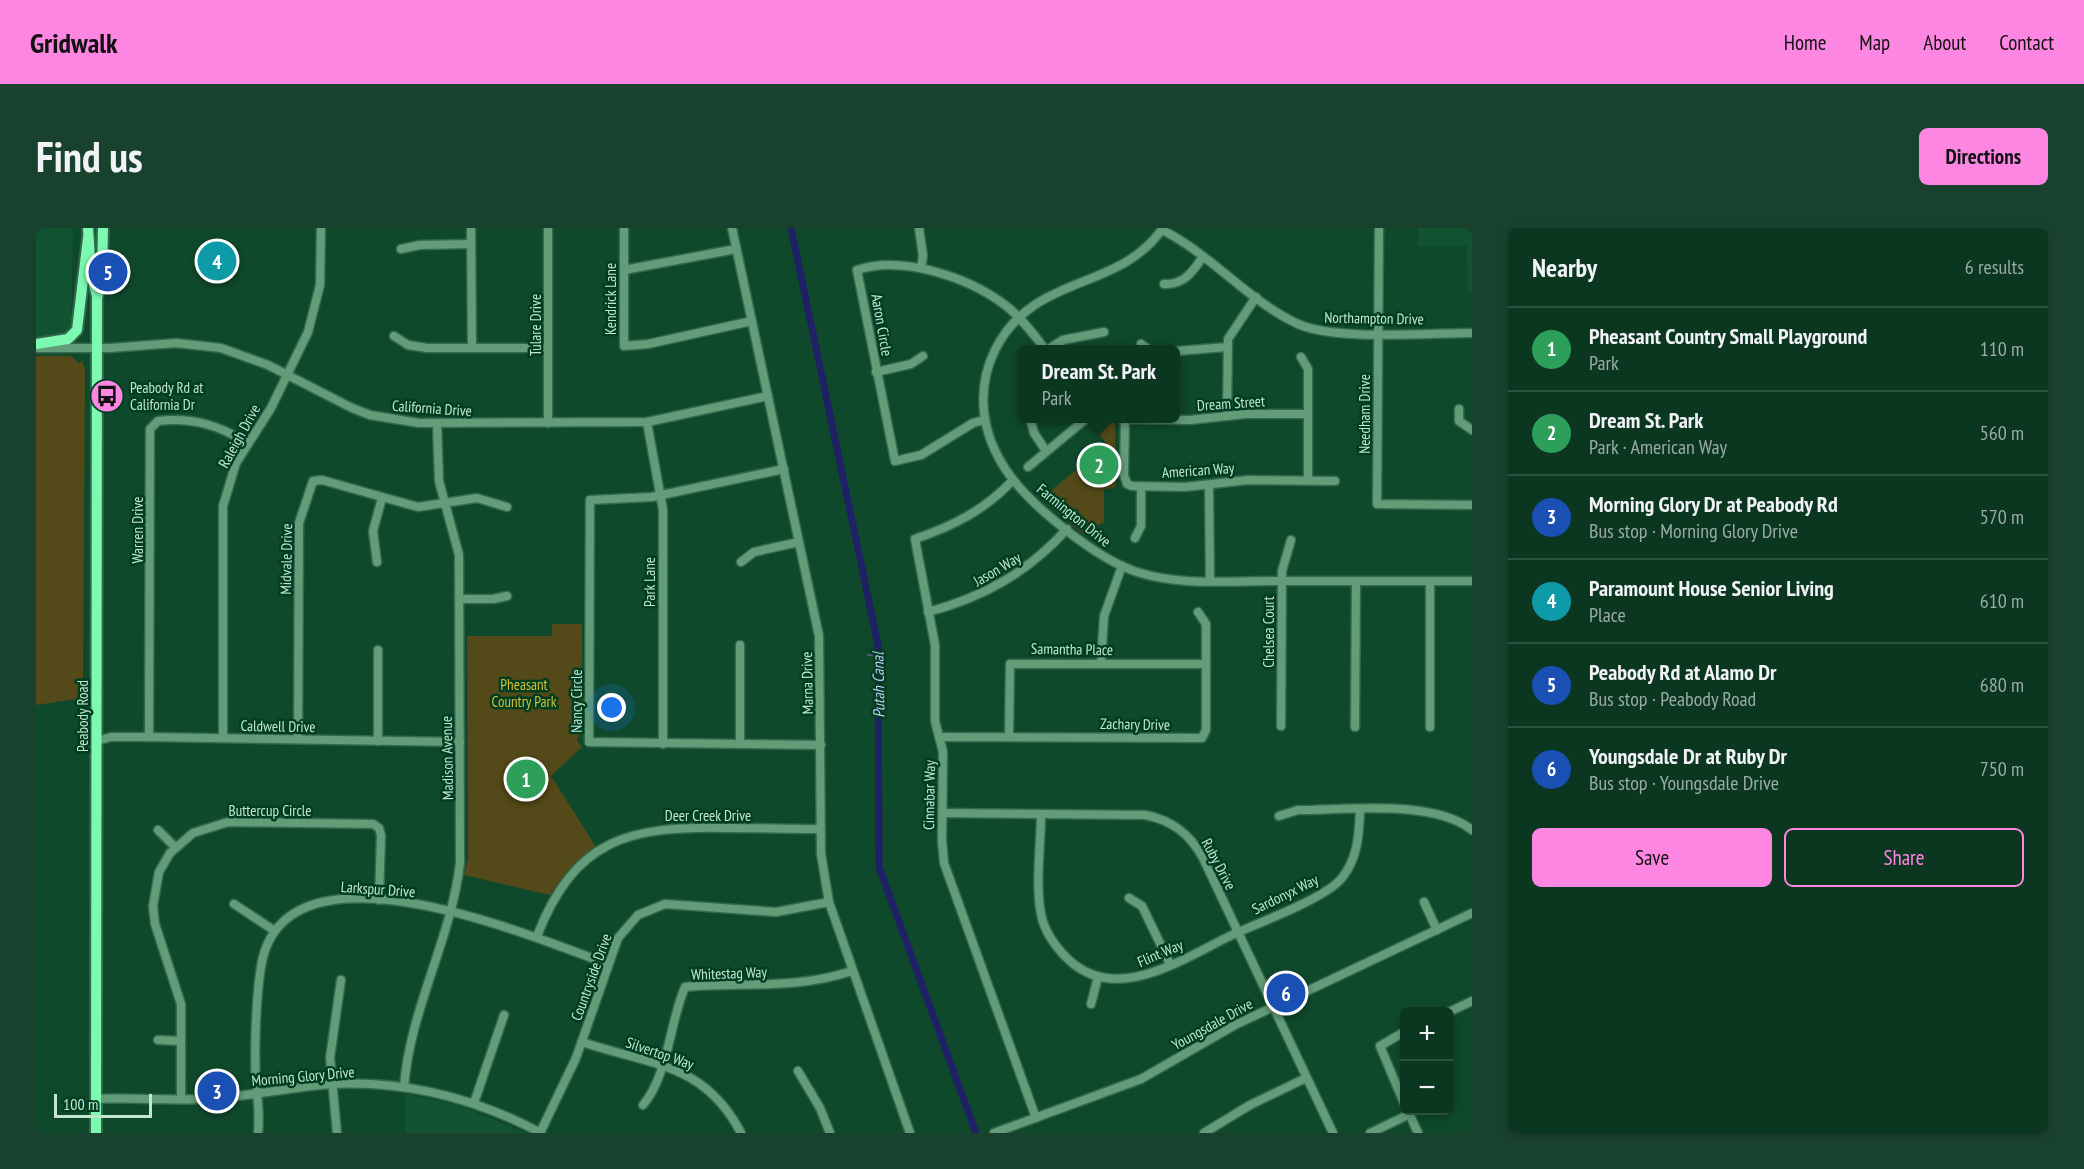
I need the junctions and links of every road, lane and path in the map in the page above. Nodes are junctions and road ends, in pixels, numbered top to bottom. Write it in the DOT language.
graph roads {
  1 [pos="103,228"];
  2 [pos="321,228"];
  3 [pos="471,228"];
  4 [pos="548,228"];
  5 [pos="624,228"];
  6 [pos="732,228"];
  7 [pos="919,228"];
  8 [pos="1379,228"];
  9 [pos="1162,229"];
  10 [pos="88,233"];
  11 [pos="471,244"];
  12 [pos="401,249"];
  13 [pos="736,249"];
  14 [pos="1202,258"];
  15 [pos="921,268"];
  16 [pos="624,270"];
  17 [pos="1164,284"];
  18 [pos="1256,297"];
  19 [pos="98,299"];
  20 [pos="1019,317"];
  21 [pos="752,321"];
  22 [pos="1104,332"];
  23 [pos="1377,333"];
  24 [pos="1472,333"];
  25 [pos="394,336"];
  26 [pos="1043,345"];
  27 [pos="1055,345"];
  28 [pos="36,346"];
  29 [pos="472,347"];
  30 [pos="97,348"];
  31 [pos="548,348"];
  32 [pos="1227,348"];
  33 [pos="1180,351"];
  34 [pos="924,356"];
  35 [pos="1301,357"];
  36 [pos="876,372"];
  37 [pos="286,375"];
  38 [pos="768,396"];
  39 [pos="1460,409"];
  40 [pos="1308,414"];
  41 [pos="1227,415"];
  42 [pos="984,420"];
  43 [pos="1180,420"];
  44 [pos="647,422"];
  45 [pos="548,423"];
  46 [pos="1031,423"];
  47 [pos="1081,423"];
  48 [pos="1123,423"];
  49 [pos="437,424"];
  50 [pos="1472,430"];
  51 [pos="247,443"];
  52 [pos="1046,451"];
  53 [pos="1028,467"];
  54 [pos="784,469"];
  55 [pos="1013,480"];
  56 [pos="1308,480"];
  57 [pos="1335,481"];
  58 [pos="1209,485"];
  59 [pos="1141,487"];
  60 [pos="661,495"];
  61 [pos="382,498"];
  62 [pos="445,503"];
  63 [pos="1472,505"];
  64 [pos="507,507"];
  65 [pos="1066,529"];
  66 [pos="1135,538"];
  67 [pos="1291,540"];
  68 [pos="799,542"];
  69 [pos="741,561"];
  70 [pos="377,562"];
  71 [pos="1122,566"];
  72 [pos="1210,581"];
  73 [pos="1282,581"];
  74 [pos="1356,581"];
  75 [pos="1430,581"];
  76 [pos="1472,581"];
  77 [pos="507,596"];
  78 [pos="459,599"];
  79 [pos="928,612"];
  80 [pos="1198,612"];
  81 [pos="740,645"];
  82 [pos="378,650"];
  83 [pos="1101,663"];
  84 [pos="1206,664"];
  85 [pos="1281,726"];
  86 [pos="1356,727"];
  87 [pos="1430,727"];
  88 [pos="1009,736"];
  89 [pos="150,737"];
  90 [pos="939,737"];
  91 [pos="223,738"];
  92 [pos="298,739"];
  93 [pos="97,741"];
  94 [pos="378,741"];
  95 [pos="460,742"];
  96 [pos="663,744"];
  97 [pos="740,744"];
  98 [pos="821,745"];
  99 [pos="1360,810"];
  100 [pos="942,813"];
  101 [pos="1041,814"];
  102 [pos="1279,816"];
  103 [pos="820,829"];
  104 [pos="158,830"];
  105 [pos="1472,830"];
  106 [pos="176,847"];
  107 [pos="1129,898"];
  108 [pos="379,900"];
  109 [pos="829,902"];
  110 [pos="1424,902"];
  111 [pos="234,904"];
  112 [pos="450,912"];
  113 [pos="1472,913"];
  114 [pos="1437,930"];
  115 [pos="275,931"];
  116 [pos="1238,932"];
  117 [pos="537,936"];
  118 [pos="608,964"];
  119 [pos="1170,964"];
  120 [pos="852,971"];
  121 [pos="1098,977"];
  122 [pos="341,980"];
  123 [pos="1472,1001"];
  124 [pos="1091,1004"];
  125 [pos="1273,1007"];
  126 [pos="1454,1009"];
  127 [pos="504,1015"];
  128 [pos="1400,1034"];
  129 [pos="158,1040"];
  130 [pos="181,1041"];
  131 [pos="582,1042"];
  132 [pos="662,1065"];
  133 [pos="798,1071"];
  134 [pos="1306,1078"];
  135 [pos="331,1084"];
  136 [pos="404,1087"];
  137 [pos="258,1093"];
  138 [pos="1400,1094"];
  139 [pos="181,1099"];
  140 [pos="95,1100"];
  141 [pos="474,1103"];
  142 [pos="643,1105"];
  143 [pos="1403,1115"];
  144 [pos="1410,1115"];
  145 [pos="1036,1118"];
  146 [pos="96,1133"];
  147 [pos="258,1133"];
  148 [pos="337,1133"];
  149 [pos="540,1133"];
  150 [pos="741,1133"];
  151 [pos="830,1133"];
  152 [pos="910,1133"];
  153 [pos="994,1133"];
  154 [pos="1204,1133"];
  155 [pos="1333,1133"];
  156 [pos="1370,1133"];
  157 [pos="1418,1133"];
  1 -- 19 [label="main road, Peabody Road"];
  2 -- 37 [label="street, Raleigh Drive"];
  3 -- 11 [label="street"];
  4 -- 31 [label="street, Tulare Drive"];
  5 -- 16 [label="street, Kendrick Lane"];
  6 -- 13 [label="street, Marna Drive"];
  7 -- 15 [label="street"];
  8 -- 23 [label="street, Needham Drive"];
  9 -- 14 [label="street, Northampton Drive"];
  9 -- 20 [label="street, Farmington Drive"];
  10 -- 19 [label="main road, Peabody Road"];
  10 -- 28 [label="main road"];
  11 -- 12 [label="street"];
  11 -- 29 [label="street"];
  13 -- 16 [label="street"];
  13 -- 21 [label="street, Marna Drive"];
  14 -- 17 [label="street"];
  14 -- 18 [label="street, Northampton Drive"];
  15 -- 20 [label="street, Aaron Circle"];
  15 -- 36 [label="street, Aaron Circle"];
  16 -- 21 [label="street, Kendrick Lane"];
  18 -- 23 [label="street, Northampton Drive"];
  18 -- 32 [label="street"];
  19 -- 30 [label="main road, Peabody Road"];
  20 -- 26 [label="street, Aaron Circle"];
  20 -- 42 [label="street, Farmington Drive"];
  21 -- 38 [label="street, Marna Drive"];
  22 -- 27 [label="street"];
  23 -- 24 [label="street, Northampton Drive"];
  23 -- 63 [label="street, Needham Drive"];
  25 -- 29 [label="street"];
  28 -- 30 [label="street, California Drive"];
  29 -- 31 [label="street"];
  30 -- 37 [label="street, California Drive"];
  30 -- 93 [label="main road, Peabody Road"];
  31 -- 45 [label="street, Tulare Drive"];
  32 -- 33 [label="street"];
  32 -- 41 [label="street"];
  34 -- 36 [label="street"];
  35 -- 40 [label="street"];
  36 -- 42 [label="street, Aaron Circle"];
  37 -- 49 [label="street, California Drive"];
  37 -- 51 [label="street, Raleigh Drive"];
  38 -- 44 [label="street, California Drive"];
  38 -- 54 [label="street, Marna Drive"];
  39 -- 50 [label="street"];
  40 -- 41 [label="street, Dream Street"];
  40 -- 56 [label="street"];
  41 -- 43 [label="street, Dream Street"];
  42 -- 55 [label="street, Farmington Drive"];
  44 -- 45 [label="street, California Drive"];
  44 -- 60 [label="street, Park Lane"];
  45 -- 49 [label="street, California Drive"];
  46 -- 52 [label="street"];
  47 -- 52 [label="street"];
  48 -- 59 [label="street, American Way"];
  49 -- 62 [label="street, Madison Avenue"];
  51 -- 89 [label="street, Warren Drive"];
  51 -- 91 [label="street, Raleigh Drive"];
  52 -- 53 [label="street"];
  54 -- 60 [label="street"];
  54 -- 68 [label="street, Marna Drive"];
  55 -- 65 [label="street, Farmington Drive"];
  55 -- 79 [label="street, Cinnabar Way"];
  56 -- 57 [label="street, American Way"];
  56 -- 58 [label="street, American Way"];
  58 -- 59 [label="street, American Way"];
  58 -- 72 [label="street"];
  59 -- 66 [label="street"];
  60 -- 96 [label="street, Park Lane"];
  60 -- 96 [label="street, Nancy Circle"];
  61 -- 62 [label="street, Midvale Drive"];
  61 -- 70 [label="street"];
  61 -- 92 [label="street, Midvale Drive"];
  62 -- 64 [label="street, Midvale Drive"];
  62 -- 78 [label="street, Madison Avenue"];
  65 -- 71 [label="street, Farmington Drive"];
  65 -- 79 [label="street, Jason Way"];
  67 -- 73 [label="street, Chelsea Court"];
  68 -- 69 [label="street"];
  68 -- 98 [label="street, Marna Drive"];
  71 -- 72 [label="street, Farmington Drive"];
  71 -- 83 [label="street"];
  72 -- 73 [label="street, Farmington Drive"];
  73 -- 74 [label="street, Farmington Drive"];
  73 -- 85 [label="street, Chelsea Court"];
  74 -- 75 [label="street, Farmington Drive"];
  74 -- 86 [label="street"];
  75 -- 76 [label="street, Farmington Drive"];
  75 -- 87 [label="street"];
  77 -- 78 [label="street"];
  78 -- 95 [label="street, Madison Avenue"];
  79 -- 90 [label="street, Cinnabar Way"];
  80 -- 84 [label="street, Zachary Drive"];
  81 -- 97 [label="street"];
  82 -- 94 [label="street"];
  83 -- 84 [label="street, Samantha Place"];
  83 -- 88 [label="street, Samantha Place"];
  84 -- 88 [label="street, Zachary Drive"];
  88 -- 90 [label="street, Zachary Drive"];
  89 -- 91 [label="street, Caldwell Drive"];
  89 -- 93 [label="street, Caldwell Drive"];
  90 -- 100 [label="street, Cinnabar Way"];
  91 -- 92 [label="street, Caldwell Drive"];
  92 -- 94 [label="street, Caldwell Drive"];
  93 -- 140 [label="main road, Peabody Road"];
  94 -- 95 [label="street, Caldwell Drive"];
  95 -- 112 [label="street, Madison Avenue"];
  96 -- 97 [label="street, Nancy Circle"];
  97 -- 98 [label="street, Nancy Circle"];
  98 -- 103 [label="street, Marna Drive"];
  99 -- 102 [label="street"];
  99 -- 105 [label="street"];
  99 -- 116 [label="street, Sardonyx Way"];
  100 -- 101 [label="street, Ruby Drive"];
  100 -- 145 [label="street, Cinnabar Way"];
  101 -- 116 [label="street, Ruby Drive"];
  101 -- 121 [label="street, Flint Way"];
  103 -- 109 [label="street, Marna Drive"];
  103 -- 117 [label="street, Deer Creek Drive"];
  104 -- 106 [label="street"];
  106 -- 108 [label="street, Buttercup Circle"];
  106 -- 130 [label="street, Buttercup Circle"];
  107 -- 119 [label="street"];
  108 -- 112 [label="street, Larkspur Drive"];
  108 -- 115 [label="street, Larkspur Drive"];
  109 -- 118 [label="street, Countryside Drive"];
  109 -- 120 [label="street, Marna Drive"];
  110 -- 114 [label="street"];
  111 -- 115 [label="street"];
  112 -- 117 [label="street, Larkspur Drive"];
  112 -- 136 [label="street, Madison Avenue"];
  113 -- 114 [label="street, Youngsdale Drive"];
  114 -- 125 [label="street, Youngsdale Drive"];
  115 -- 137 [label="street, Larkspur Drive"];
  116 -- 119 [label="street, Flint Way"];
  116 -- 125 [label="street, Ruby Drive"];
  117 -- 118 [label="street, Larkspur Drive"];
  118 -- 131 [label="street, Countryside Drive"];
  119 -- 121 [label="street, Flint Way"];
  120 -- 132 [label="street, Whitestag Way"];
  120 -- 152 [label="street, Marna Drive"];
  121 -- 124 [label="street"];
  122 -- 135 [label="street"];
  123 -- 126 [label="street"];
  125 -- 134 [label="street, Ruby Drive"];
  125 -- 145 [label="street, Youngsdale Drive"];
  127 -- 141 [label="street"];
  128 -- 138 [label="street"];
  129 -- 130 [label="street"];
  130 -- 139 [label="street, Buttercup Circle"];
  131 -- 132 [label="street, Silvertop Way"];
  131 -- 149 [label="street, Countryside Drive"];
  132 -- 142 [label="street"];
  132 -- 150 [label="street, Silvertop Way"];
  133 -- 151 [label="street"];
  134 -- 154 [label="street"];
  134 -- 155 [label="street, Ruby Drive"];
  135 -- 136 [label="street, Morning Glory Drive"];
  135 -- 137 [label="street, Morning Glory Drive"];
  135 -- 148 [label="street"];
  136 -- 141 [label="street, Morning Glory Drive"];
  137 -- 139 [label="street, Morning Glory Drive"];
  137 -- 147 [label="street, Larkspur Drive"];
  139 -- 140 [label="street, Morning Glory Drive"];
  140 -- 146 [label="main road, Peabody Road"];
  141 -- 149 [label="street, Morning Glory Drive"];
  143 -- 156 [label="street"];
  144 -- 157 [label="street"];
  145 -- 153 [label="street, Youngsdale Drive"];
}
